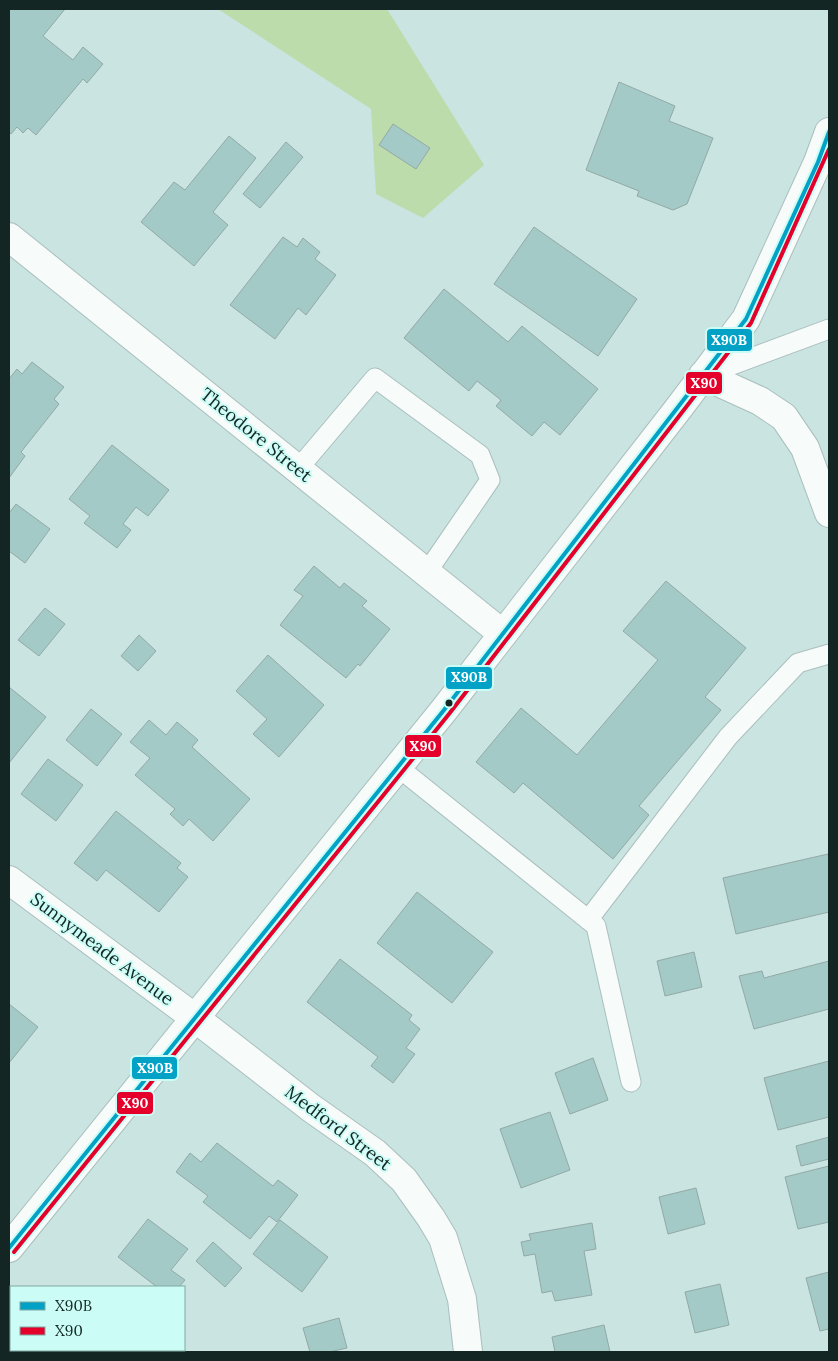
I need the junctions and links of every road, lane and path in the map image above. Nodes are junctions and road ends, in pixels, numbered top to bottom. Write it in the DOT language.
graph roads {
  1 [pos="829,132"];
  2 [pos="9,237"];
  3 [pos="829,329"];
  4 [pos="704,375"];
  5 [pos="298,469"];
  6 [pos="829,513"];
  7 [pos="427,572"];
  8 [pos="503,634"];
  9 [pos="829,654"];
  10 [pos="398,767"];
  11 [pos="9,880"];
  12 [pos="588,920"];
  13 [pos="195,1018"];
  14 [pos="631,1082"];
  15 [pos="9,1248"];
  16 [pos="468,1352"];
  1 -- 4 [label="main road"];
  2 -- 5 [label="main road, Theodore Street"];
  3 -- 4 [label="lane"];
  4 -- 6 [label="main road"];
  4 -- 8 [label="main road"];
  5 -- 7 [label="main road, Theodore Street"];
  5 -- 7 [label="lane"];
  7 -- 8 [label="main road, Theodore Street"];
  8 -- 10 [label="main road"];
  9 -- 12 [label="lane"];
  10 -- 12 [label="lane"];
  10 -- 13 [label="main road"];
  11 -- 13 [label="main road, Sunnymeade Avenue"];
  12 -- 14 [label="lane"];
  13 -- 15 [label="main road"];
  13 -- 16 [label="main road, Medford Street"];
}
